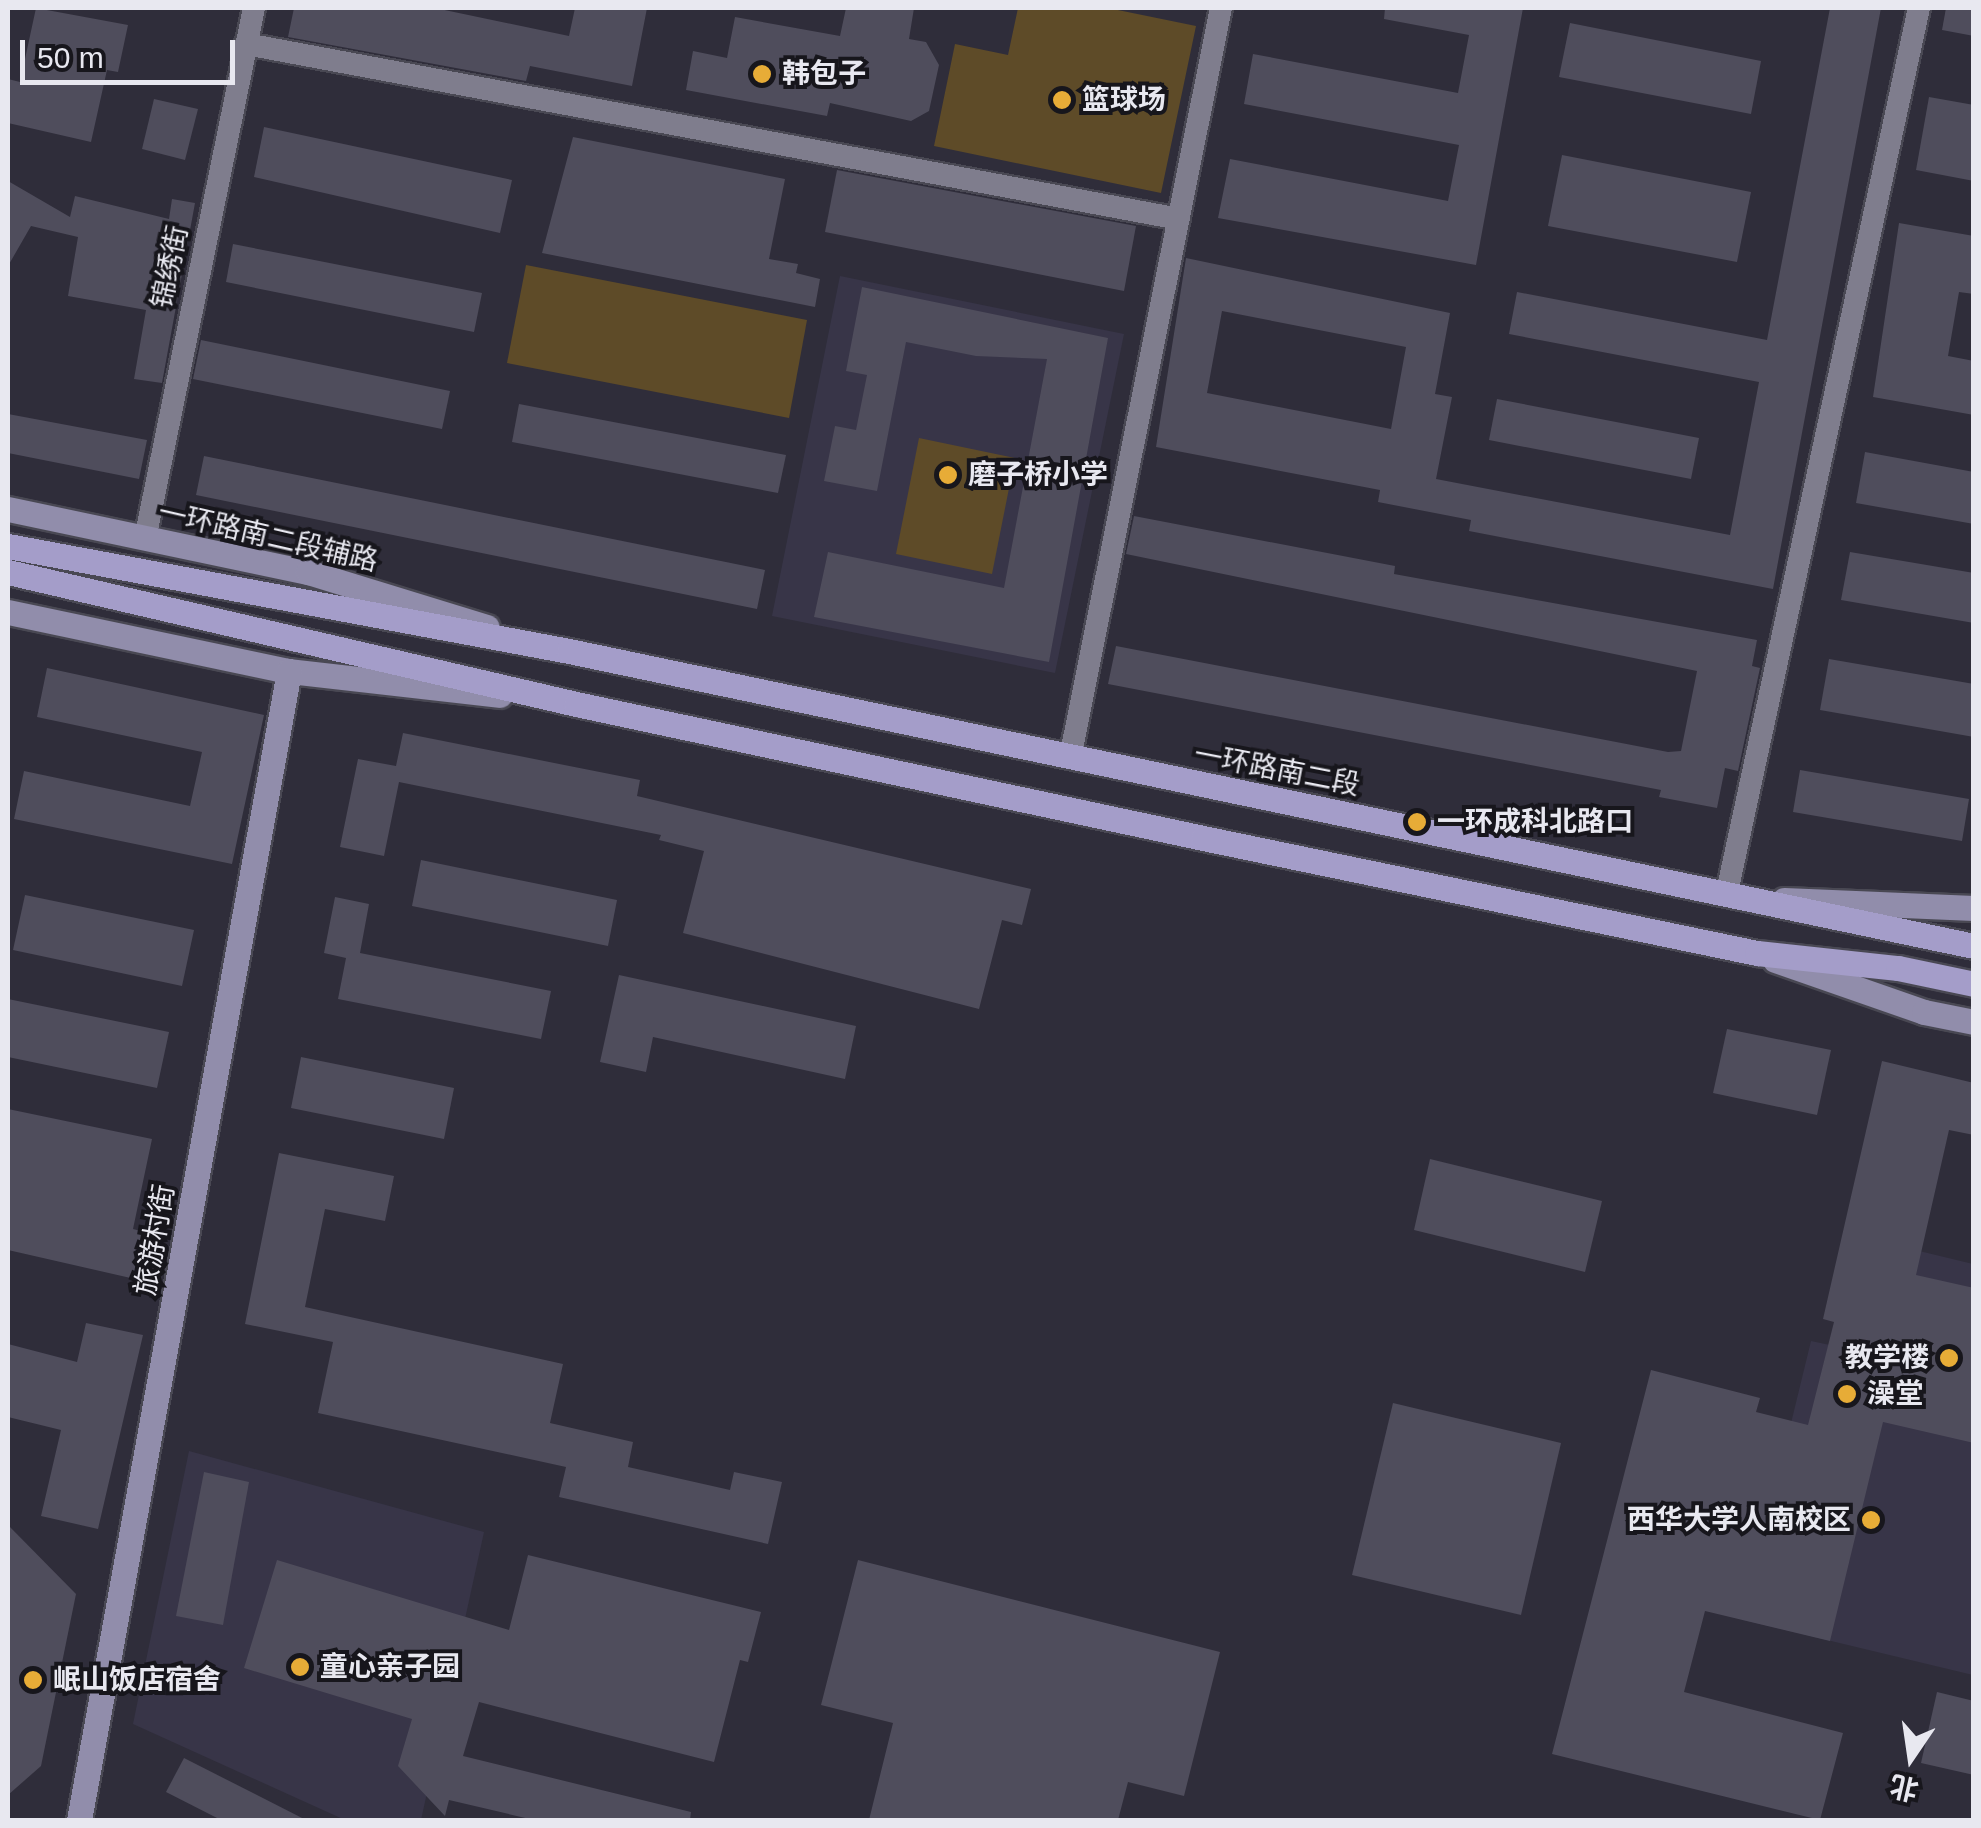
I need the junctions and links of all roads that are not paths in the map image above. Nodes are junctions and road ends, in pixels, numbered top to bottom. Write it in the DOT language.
graph roads {
  1 [pos="254,8"];
  2 [pos="1221,8"];
  3 [pos="1919,8"];
  4 [pos="246,44"];
  5 [pos="1178,220"];
  6 [pos="8,509"];
  7 [pos="145,540"];
  8 [pos="8,546"];
  9 [pos="8,572"];
  10 [pos="8,612"];
  11 [pos="569,652"];
  12 [pos="289,671"];
  13 [pos="576,704"];
  14 [pos="1070,758"];
  15 [pos="1727,892"];
  16 [pos="1771,900"];
  17 [pos="1974,908"];
  18 [pos="1974,946"];
  19 [pos="1757,953"];
  20 [pos="1974,984"];
  21 [pos="1974,1022"];
  22 [pos="80,1820"];
  1 -- 4 [label="street, 锦绣街"];
  2 -- 5 [label="street"];
  3 -- 15 [label="street"];
  4 -- 5 [label="street"];
  4 -- 7 [label="street, 锦绣街"];
  5 -- 14 [label="street"];
  6 -- 7 [label="main road, 一环路南二段辅路"];
  7 -- 11 [label="main road, 一环路南二段辅路"];
  8 -- 11 [label="main road, 一环路南二段"];
  9 -- 13 [label="main road"];
  10 -- 12 [label="main road"];
  11 -- 14 [label="main road, 一环路南二段"];
  12 -- 13 [label="main road"];
  12 -- 22 [label="main road, 旅游村街"];
  13 -- 19 [label="main road"];
  14 -- 15 [label="main road, 一环路南二段"];
  15 -- 16 [label="main road, 一环路南二段"];
  16 -- 17 [label="main road"];
  16 -- 18 [label="main road, 一环路南二段"];
  19 -- 20 [label="main road"];
  19 -- 21 [label="main road"];
}
